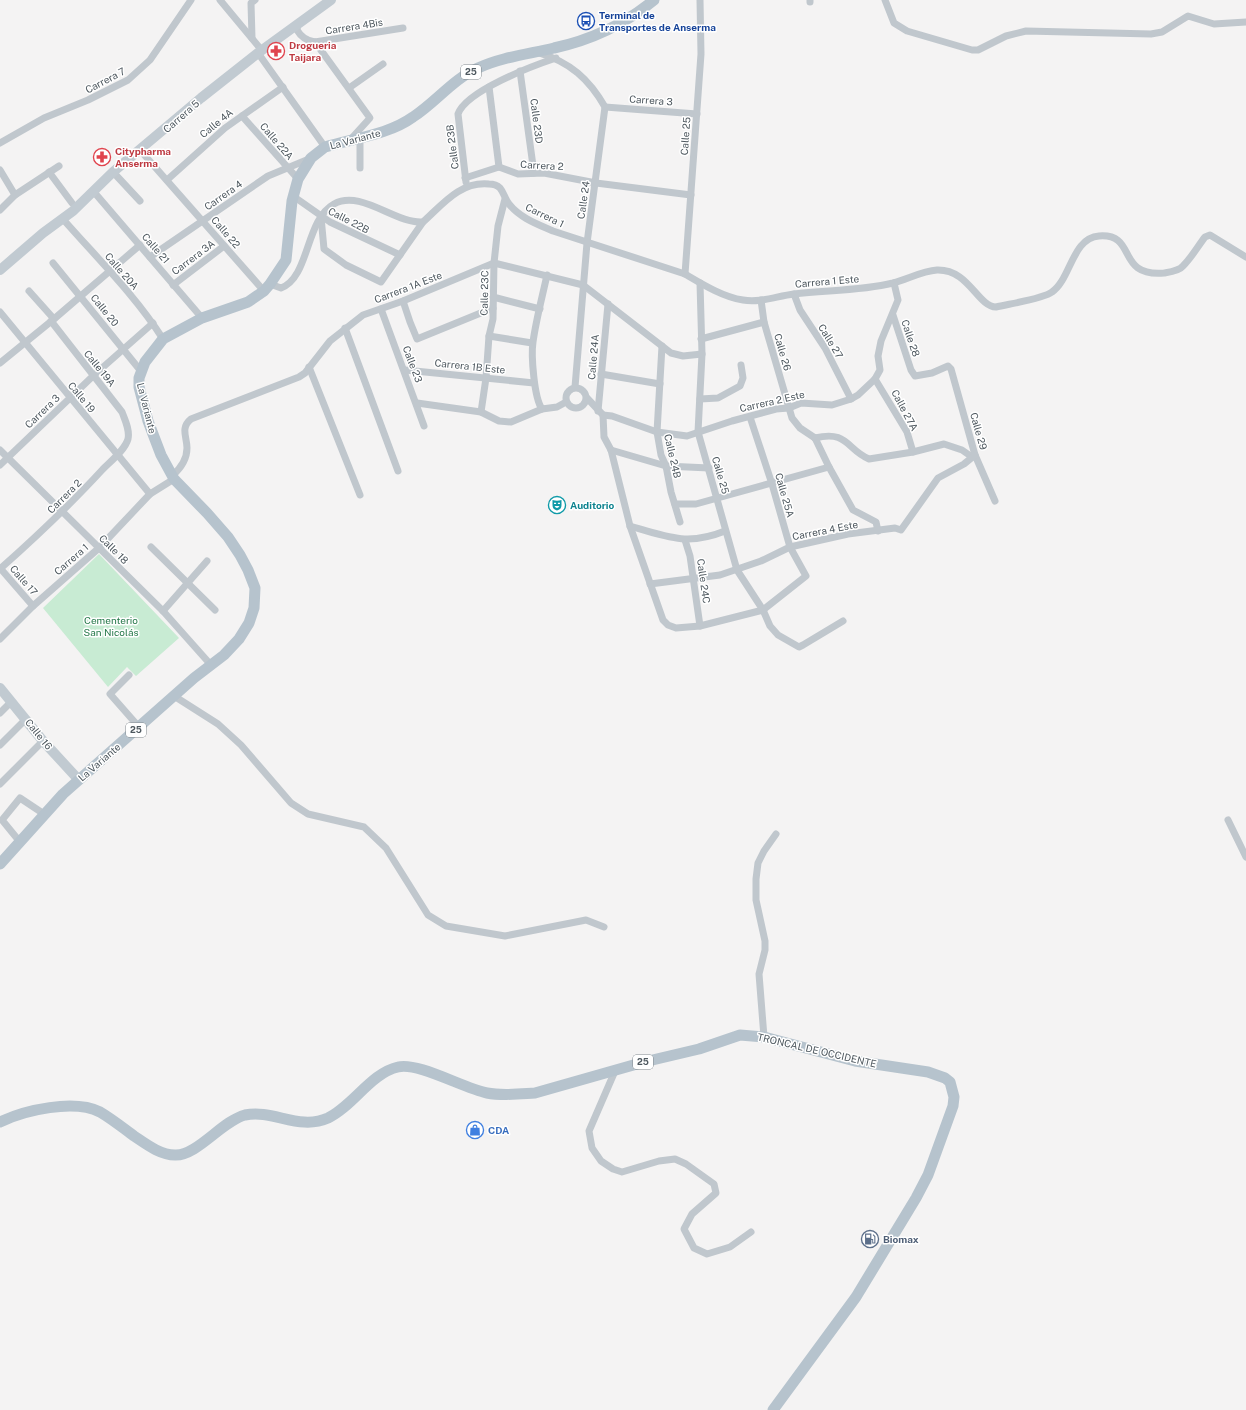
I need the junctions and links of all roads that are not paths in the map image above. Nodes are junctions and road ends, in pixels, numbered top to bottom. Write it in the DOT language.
graph roads {
  1 [pos="220,0"];
  2 [pos="255,0"];
  3 [pos="322,0"];
  4 [pos="331,0"];
  5 [pos="654,0"];
  6 [pos="700,0"];
  7 [pos="885,0"];
  8 [pos="190,1"];
  9 [pos="1246,22"];
  10 [pos="298,23"];
  11 [pos="403,28"];
  12 [pos="252,38"];
  13 [pos="311,41"];
  14 [pos="259,50"];
  15 [pos="536,52"];
  16 [pos="556,58"];
  17 [pos="383,64"];
  18 [pos="520,71"];
  19 [pos="283,87"];
  20 [pos="489,87"];
  21 [pos="349,88"];
  22 [pos="605,107"];
  23 [pos="697,114"];
  24 [pos="242,116"];
  25 [pos="355,139"];
  26 [pos="0,142"];
  27 [pos="325,147"];
  28 [pos="140,150"];
  29 [pos="311,158"];
  30 [pos="59,166"];
  31 [pos="499,167"];
  32 [pos="360,168"];
  33 [pos="289,169"];
  34 [pos="0,170"];
  35 [pos="49,172"];
  36 [pos="113,172"];
  37 [pos="534,173"];
  38 [pos="465,178"];
  39 [pos="298,179"];
  40 [pos="167,180"];
  41 [pos="596,184"];
  42 [pos="466,186"];
  43 [pos="94,192"];
  44 [pos="15,195"];
  45 [pos="691,195"];
  46 [pos="293,196"];
  47 [pos="505,199"];
  48 [pos="140,201"];
  49 [pos="72,204"];
  50 [pos="0,210"];
  51 [pos="321,217"];
  52 [pos="62,218"];
  53 [pos="203,221"];
  54 [pos="423,222"];
  55 [pos="587,243"];
  56 [pos="140,246"];
  57 [pos="224,246"];
  58 [pos="400,255"];
  59 [pos="150,257"];
  60 [pos="1246,257"];
  61 [pos="0,263"];
  62 [pos="53,263"];
  63 [pos="494,263"];
  64 [pos="0,270"];
  65 [pos="110,270"];
  66 [pos="685,274"];
  67 [pos="547,275"];
  68 [pos="894,282"];
  69 [pos="700,283"];
  70 [pos="173,285"];
  71 [pos="583,285"];
  72 [pos="267,288"];
  73 [pos="29,291"];
  74 [pos="794,294"];
  75 [pos="81,296"];
  76 [pos="493,297"];
  77 [pos="761,300"];
  78 [pos="404,301"];
  79 [pos="608,304"];
  80 [pos="493,308"];
  81 [pos="381,309"];
  82 [pos="540,309"];
  83 [pos="0,312"];
  84 [pos="893,315"];
  85 [pos="202,318"];
  86 [pos="52,320"];
  87 [pos="764,322"];
  88 [pos="153,323"];
  89 [pos="345,328"];
  90 [pos="489,336"];
  91 [pos="163,339"];
  92 [pos="701,339"];
  93 [pos="24,341"];
  94 [pos="532,343"];
  95 [pos="662,346"];
  96 [pos="124,348"];
  97 [pos="702,354"];
  98 [pos="0,363"];
  99 [pos="741,365"];
  100 [pos="948,366"];
  101 [pos="310,367"];
  102 [pos="140,370"];
  103 [pos="405,370"];
  104 [pos="601,374"];
  105 [pos="93,376"];
  106 [pos="486,378"];
  107 [pos="875,379"];
  108 [pos="534,382"];
  109 [pos="660,384"];
  110 [pos="575,387"];
  111 [pos="70,398"];
  112 [pos="587,398"];
  113 [pos="700,399"];
  114 [pos="851,399"];
  115 [pos="566,402"];
  116 [pos="417,403"];
  117 [pos="542,408"];
  118 [pos="789,408"];
  119 [pos="480,412"];
  120 [pos="600,413"];
  121 [pos="750,417"];
  122 [pos="424,426"];
  123 [pos="128,429"];
  124 [pos="657,432"];
  125 [pos="698,432"];
  126 [pos="815,438"];
  127 [pos="0,450"];
  128 [pos="611,450"];
  129 [pos="913,452"];
  130 [pos="117,455"];
  131 [pos="973,456"];
  132 [pos="8,458"];
  133 [pos="0,465"];
  134 [pos="666,466"];
  135 [pos="709,468"];
  136 [pos="828,468"];
  137 [pos="398,471"];
  138 [pos="173,478"];
  139 [pos="772,484"];
  140 [pos="150,494"];
  141 [pos="360,495"];
  142 [pos="717,497"];
  143 [pos="995,501"];
  144 [pos="675,504"];
  145 [pos="63,513"];
  146 [pos="680,522"];
  147 [pos="630,526"];
  148 [pos="726,531"];
  149 [pos="878,532"];
  150 [pos="685,540"];
  151 [pos="151,547"];
  152 [pos="790,547"];
  153 [pos="99,548"];
  154 [pos="207,561"];
  155 [pos="0,569"];
  156 [pos="737,570"];
  157 [pos="694,579"];
  158 [pos="188,583"];
  159 [pos="650,584"];
  160 [pos="33,606"];
  161 [pos="214,610"];
  162 [pos="763,610"];
  163 [pos="163,611"];
  164 [pos="843,621"];
  165 [pos="700,626"];
  166 [pos="0,639"];
  167 [pos="211,665"];
  168 [pos="130,675"];
  169 [pos="0,688"];
  170 [pos="174,696"];
  171 [pos="11,702"];
  172 [pos="0,713"];
  173 [pos="26,718"];
  174 [pos="139,727"];
  175 [pos="43,741"];
  176 [pos="0,745"];
  177 [pos="78,779"];
  178 [pos="0,784"];
  179 [pos="44,814"];
  180 [pos="1228,820"];
  181 [pos="1,821"];
  182 [pos="776,834"];
  183 [pos="20,842"];
  184 [pos="1246,857"];
  185 [pos="0,864"];
  186 [pos="604,927"];
  187 [pos="764,1037"];
  188 [pos="615,1071"];
  189 [pos="0,1122"];
  190 [pos="751,1232"];
  191 [pos="773,1410"];
  1 -- 12 [label="street"];
  2 -- 12 [label="street"];
  3 -- 14 [label="street, Carrera 5"];
  4 -- 10 [label="street, Carrera 5"];
  5 -- 15 [label="main road, La Variante / 25"];
  6 -- 23 [label="street, Calle 25"];
  7 -- 9 [label="street"];
  8 -- 26 [label="street, Carrera 7"];
  10 -- 13 [label="street"];
  10 -- 14 [label="street, Carrera 5"];
  11 -- 13 [label="street, Carrera 4Bis"];
  12 -- 14 [label="street"];
  13 -- 21 [label="street"];
  14 -- 19 [label="street"];
  14 -- 28 [label="street, Carrera 5"];
  14 -- 49 [label="street, Carrera 5"];
  15 -- 16 [label="street"];
  15 -- 25 [label="main road, La Variante / 25"];
  16 -- 18 [label="street"];
  16 -- 22 [label="street"];
  17 -- 21 [label="street"];
  18 -- 20 [label="street"];
  18 -- 37 [label="street, Calle 23D"];
  19 -- 24 [label="street, Calle 4A"];
  19 -- 27 [label="street"];
  20 -- 31 [label="street"];
  20 -- 38 [label="street, Calle 23B"];
  21 -- 25 [label="street"];
  22 -- 23 [label="street, Carrera 3"];
  22 -- 41 [label="street, Calle 24"];
  23 -- 45 [label="street, Calle 25"];
  24 -- 33 [label="street, Calle 22A"];
  24 -- 40 [label="street, Calle 4A"];
  25 -- 27 [label="main road, La Variante / 25"];
  25 -- 32 [label="street"];
  27 -- 29 [label="main road, La Variante / 25"];
  28 -- 36 [label="street, Carrera 5"];
  28 -- 40 [label="street, Calle 22"];
  29 -- 33 [label="street, Carrera 4"];
  29 -- 39 [label="main road, La Variante / 25"];
  30 -- 35 [label="street"];
  31 -- 37 [label="street, Carrera 2"];
  31 -- 38 [label="street"];
  33 -- 39 [label="street, Calle 22A"];
  33 -- 53 [label="street, Carrera 4"];
  34 -- 44 [label="street"];
  35 -- 44 [label="street"];
  35 -- 49 [label="street"];
  36 -- 43 [label="street, Carrera 5"];
  36 -- 48 [label="street"];
  37 -- 41 [label="street, Carrera 2"];
  38 -- 42 [label="street, Calle 23B"];
  39 -- 46 [label="main road, La Variante / 25"];
  40 -- 53 [label="street, Calle 22"];
  41 -- 45 [label="street, Carrera 2"];
  41 -- 55 [label="street, Calle 24"];
  42 -- 47 [label="street, Carrera 1"];
  42 -- 54 [label="street, Carrera 1"];
  43 -- 52 [label="street, Carrera 5"];
  43 -- 56 [label="street, Calle 21"];
  44 -- 50 [label="street"];
  45 -- 66 [label="street, Calle 25"];
  46 -- 51 [label="street, Calle 22B"];
  46 -- 72 [label="main road, La Variante / 25"];
  47 -- 55 [label="street, Carrera 1"];
  47 -- 63 [label="street, Calle 23C"];
  49 -- 61 [label="street, Carrera 5"];
  51 -- 54 [label="street"];
  51 -- 58 [label="street, Calle 22B"];
  51 -- 58 [label="street"];
  51 -- 72 [label="street"];
  52 -- 64 [label="street, Carrera 5"];
  52 -- 65 [label="street, Calle 20A"];
  53 -- 57 [label="street, Calle 22"];
  53 -- 59 [label="street, Carrera 4"];
  54 -- 58 [label="street"];
  55 -- 66 [label="street, Carrera 1"];
  55 -- 71 [label="street, Calle 24"];
  56 -- 59 [label="street, Calle 21"];
  56 -- 65 [label="street"];
  57 -- 70 [label="street, Carrera 3A"];
  57 -- 72 [label="street, Calle 22"];
  59 -- 70 [label="street, Calle 21"];
  60 -- 68 [label="street, Carrera 1 Este"];
  62 -- 75 [label="street, Calle 20"];
  63 -- 67 [label="street"];
  63 -- 76 [label="street, Calle 23C"];
  63 -- 78 [label="street, Carrera 1A Este"];
  65 -- 75 [label="street"];
  65 -- 88 [label="street, Calle 20A"];
  66 -- 69 [label="street, Carrera 1"];
  67 -- 71 [label="street"];
  67 -- 82 [label="street"];
  68 -- 74 [label="street, Carrera 1 Este"];
  68 -- 84 [label="street, Calle 28"];
  69 -- 77 [label="street, Carrera 1"];
  69 -- 92 [label="street, Calle 25"];
  70 -- 85 [label="street, Calle 21"];
  71 -- 79 [label="street"];
  71 -- 110 [label="street, Calle 24"];
  72 -- 85 [label="main road, La Variante / 25"];
  73 -- 86 [label="street, Calle 19A"];
  74 -- 77 [label="street, Carrera 1 Este"];
  74 -- 114 [label="street, Calle 27"];
  75 -- 86 [label="street"];
  75 -- 96 [label="street, Calle 20"];
  76 -- 80 [label="street, Calle 23C"];
  76 -- 82 [label="street"];
  77 -- 87 [label="street, Calle 26"];
  78 -- 80 [label="street"];
  78 -- 81 [label="street, Carrera 1A Este"];
  79 -- 95 [label="street"];
  79 -- 104 [label="street, Calle 24A"];
  80 -- 90 [label="street, Calle 23C"];
  81 -- 89 [label="street, Carrera 1A Este"];
  81 -- 103 [label="street, Calle 23"];
  82 -- 94 [label="street"];
  83 -- 93 [label="street, Calle 19"];
  84 -- 100 [label="street, Calle 28"];
  84 -- 107 [label="street"];
  85 -- 91 [label="main road, La Variante / 25"];
  86 -- 93 [label="street"];
  86 -- 105 [label="street, Calle 19A"];
  87 -- 92 [label="street"];
  87 -- 118 [label="street, Calle 26"];
  88 -- 91 [label="street, Calle 20A"];
  88 -- 96 [label="street, Carrera 3"];
  89 -- 101 [label="street, Carrera 1A Este"];
  89 -- 137 [label="street"];
  90 -- 94 [label="street"];
  90 -- 106 [label="street, Calle 23C"];
  91 -- 102 [label="main road, La Variante / 25"];
  92 -- 97 [label="street, Calle 25"];
  93 -- 98 [label="street"];
  93 -- 111 [label="street, Calle 19"];
  94 -- 108 [label="street"];
  95 -- 97 [label="street"];
  95 -- 109 [label="street, Calle 24B"];
  96 -- 102 [label="street, Calle 20"];
  96 -- 105 [label="street, Carrera 3"];
  97 -- 113 [label="street, Calle 25"];
  99 -- 113 [label="street"];
  100 -- 131 [label="street, Calle 29"];
  101 -- 138 [label="street, Carrera 1A Este"];
  101 -- 141 [label="street"];
  102 -- 138 [label="main road, La Variante / 25"];
  103 -- 106 [label="street, Carrera 1B Este"];
  103 -- 116 [label="street, Calle 23"];
  104 -- 109 [label="street"];
  104 -- 120 [label="street, Calle 24A"];
  105 -- 111 [label="street, Carrera 3"];
  105 -- 123 [label="street, Calle 19A"];
  106 -- 108 [label="street, Carrera 1B Este"];
  106 -- 119 [label="street, Calle 23C"];
  107 -- 114 [label="street, Carrera 2 Este"];
  107 -- 129 [label="street, Calle 27A"];
  108 -- 117 [label="street"];
  109 -- 124 [label="street, Calle 24B"];
  110 -- 112 [label="street"];
  110 -- 115 [label="street"];
  111 -- 130 [label="street, Calle 19"];
  111 -- 132 [label="street, Carrera 3"];
  112 -- 115 [label="street"];
  112 -- 120 [label="street"];
  113 -- 125 [label="street, Calle 25"];
  114 -- 118 [label="street, Carrera 2 Este"];
  115 -- 117 [label="street"];
  116 -- 119 [label="street"];
  116 -- 122 [label="street, Calle 23"];
  117 -- 119 [label="street"];
  118 -- 121 [label="street, Carrera 2 Este"];
  118 -- 126 [label="street"];
  120 -- 124 [label="street, Carrera 2 Este"];
  120 -- 128 [label="street, Calle 24A"];
  121 -- 125 [label="street, Carrera 2 Este"];
  121 -- 139 [label="street, Calle 25A"];
  123 -- 130 [label="street, Carrera 2"];
  124 -- 125 [label="street, Carrera 2 Este"];
  124 -- 134 [label="street, Calle 24B"];
  125 -- 135 [label="street, Calle 25"];
  126 -- 129 [label="street"];
  126 -- 136 [label="street"];
  127 -- 132 [label="street, Calle 18"];
  128 -- 134 [label="street"];
  128 -- 147 [label="street, Calle 24A"];
  129 -- 131 [label="street"];
  130 -- 140 [label="street, Calle 19"];
  130 -- 145 [label="street, Carrera 2"];
  131 -- 143 [label="street, Calle 29"];
  131 -- 149 [label="street, Carrera 4 Este"];
  132 -- 133 [label="street, Carrera 3"];
  132 -- 145 [label="street, Calle 18"];
  134 -- 135 [label="street"];
  134 -- 144 [label="street, Calle 24B"];
  135 -- 142 [label="street, Calle 25"];
  136 -- 139 [label="street"];
  136 -- 149 [label="street"];
  138 -- 140 [label="street, Carrera 1"];
  138 -- 167 [label="main road, La Variante / 25"];
  139 -- 142 [label="street"];
  139 -- 152 [label="street, Calle 25A"];
  140 -- 153 [label="street, Carrera 1"];
  142 -- 144 [label="street"];
  142 -- 148 [label="street, Calle 25"];
  144 -- 146 [label="street, Calle 24B"];
  145 -- 153 [label="street, Calle 18"];
  145 -- 155 [label="street, Carrera 2"];
  147 -- 150 [label="street"];
  147 -- 159 [label="street, Calle 24A"];
  148 -- 150 [label="street"];
  148 -- 156 [label="street, Calle 25"];
  149 -- 152 [label="street, Carrera 4 Este"];
  150 -- 157 [label="street, Calle 24C"];
  151 -- 158 [label="street"];
  152 -- 156 [label="street, Carrera 4 Este"];
  152 -- 162 [label="street, Calle 25A"];
  153 -- 160 [label="street, Carrera 1"];
  153 -- 163 [label="street, Calle 18"];
  154 -- 158 [label="street"];
  155 -- 160 [label="street, Calle 17"];
  156 -- 157 [label="street, Carrera 4 Este"];
  156 -- 162 [label="street, Calle 25"];
  157 -- 159 [label="street, Carrera 4 Este"];
  157 -- 165 [label="street, Calle 24C"];
  158 -- 161 [label="street"];
  158 -- 163 [label="street"];
  159 -- 165 [label="street, Calle 24A"];
  160 -- 166 [label="street, Carrera 1"];
  162 -- 164 [label="street, Calle 25"];
  162 -- 165 [label="street"];
  163 -- 167 [label="street, Calle 18"];
  167 -- 170 [label="main road, La Variante / 25"];
  168 -- 174 [label="street"];
  169 -- 171 [label="street, Calle 16"];
  170 -- 174 [label="main road, La Variante / 25"];
  170 -- 186 [label="street"];
  171 -- 172 [label="street"];
  171 -- 173 [label="street, Calle 16"];
  173 -- 175 [label="street, Calle 16"];
  173 -- 176 [label="street"];
  174 -- 177 [label="main road, La Variante / 25"];
  175 -- 177 [label="street, Calle 16"];
  175 -- 178 [label="street"];
  177 -- 179 [label="main road, La Variante / 25"];
  179 -- 181 [label="street"];
  179 -- 183 [label="main road, La Variante / 25"];
  180 -- 184 [label="street"];
  181 -- 183 [label="street"];
  182 -- 187 [label="street"];
  183 -- 185 [label="main road, La Variante / 25"];
  187 -- 188 [label="main road, TRONCAL DE OCCIDENTE / 25"];
  187 -- 191 [label="main road, TRONCAL DE OCCIDENTE / 25"];
  188 -- 189 [label="main road, TRONCAL DE OCCIDENTE / 25"];
  188 -- 190 [label="street"];
}
